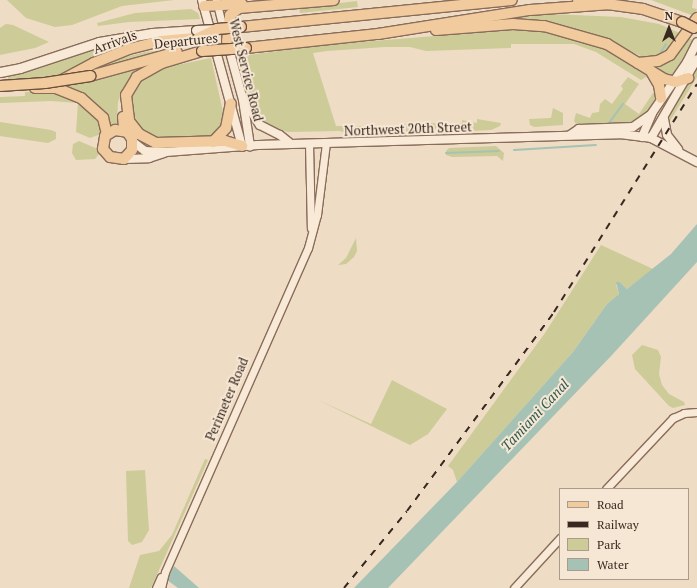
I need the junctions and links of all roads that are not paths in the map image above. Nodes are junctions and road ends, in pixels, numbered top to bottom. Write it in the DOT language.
graph roads {
  1 [pos="334,0"];
  2 [pos="512,0"];
  3 [pos="578,0"];
  4 [pos="203,3"];
  5 [pos="216,3"];
  6 [pos="611,4"];
  7 [pos="252,5"];
  8 [pos="696,23"];
  9 [pos="197,34"];
  10 [pos="378,34"];
  11 [pos="227,41"];
  12 [pos="697,42"];
  13 [pos="202,52"];
  14 [pos="697,59"];
  15 [pos="638,63"];
  16 [pos="0,72"];
  17 [pos="652,73"];
  18 [pos="688,78"];
  19 [pos="673,82"];
  20 [pos="0,86"];
  21 [pos="661,98"];
  22 [pos="243,100"];
  23 [pos="231,103"];
  24 [pos="125,105"];
  25 [pos="652,113"];
  26 [pos="664,118"];
  27 [pos="127,132"];
  28 [pos="107,134"];
  29 [pos="570,135"];
  30 [pos="647,138"];
  31 [pos="133,142"];
  32 [pos="213,142"];
  33 [pos="309,143"];
  34 [pos="326,143"];
  35 [pos="291,144"];
  36 [pos="246,146"];
  37 [pos="680,151"];
  38 [pos="166,152"];
  39 [pos="124,159"];
  40 [pos="697,162"];
  41 [pos="312,237"];
  42 [pos="697,412"];
  43 [pos="607,488"];
  44 [pos="559,539"];
  45 [pos="165,572"];
  46 [pos="156,588"];
  47 [pos="161,588"];
  48 [pos="514,588"];
  1 -- 7 [label="main road"];
  2 -- 9 [label="main road, Arrivals, bridge"];
  3 -- 6 [label="main road"];
  4 -- 5 [label="main road"];
  4 -- 23 [label="street, West Service Road"];
  5 -- 7 [label="main road"];
  5 -- 11 [label="street, West Service Road"];
  6 -- 8 [label="main road, bridge"];
  6 -- 10 [label="main road"];
  7 -- 11 [label="main road"];
  8 -- 15 [label="main road"];
  9 -- 16 [label="main road, Departures"];
  9 -- 28 [label="main road, Arrivals"];
  10 -- 13 [label="main road, Departures, bridge"];
  10 -- 15 [label="main road"];
  11 -- 22 [label="street, West Service Road"];
  12 -- 19 [label="street"];
  13 -- 20 [label="main road, Departures, bridge"];
  13 -- 24 [label="main road"];
  14 -- 18 [label="street"];
  15 -- 17 [label="main road"];
  17 -- 19 [label="main road"];
  17 -- 21 [label="main road"];
  18 -- 19 [label="main road"];
  18 -- 26 [label="street"];
  19 -- 21 [label="street"];
  21 -- 25 [label="street"];
  22 -- 35 [label="street"];
  22 -- 36 [label="street, West Service Road"];
  23 -- 32 [label="main road"];
  23 -- 36 [label="street, West Service Road"];
  24 -- 27 [label="main road"];
  24 -- 32 [label="main road"];
  25 -- 29 [label="street"];
  25 -- 30 [label="street"];
  26 -- 30 [label="street"];
  26 -- 37 [label="street"];
  27 -- 28 [label="main road"];
  27 -- 31 [label="main road"];
  28 -- 39 [label="main road"];
  29 -- 30 [label="street, Northwest 20th Street"];
  29 -- 34 [label="street, Northwest 20th Street"];
  30 -- 37 [label="street, Northwest 20th Street"];
  31 -- 38 [label="street, Northwest 20th Street"];
  31 -- 39 [label="main road"];
  32 -- 36 [label="main road"];
  33 -- 34 [label="street, Northwest 20th Street"];
  33 -- 35 [label="street, Northwest 20th Street"];
  33 -- 41 [label="street, Perimeter Road"];
  34 -- 41 [label="street, Perimeter Road"];
  35 -- 36 [label="street, Northwest 20th Street"];
  36 -- 38 [label="street, Northwest 20th Street"];
  37 -- 40 [label="street"];
  38 -- 39 [label="street, Northwest 20th Street"];
  41 -- 45 [label="street, Perimeter Road"];
  42 -- 43 [label="street"];
  44 -- 48 [label="street"];
  45 -- 46 [label="street, Perimeter Road"];
  45 -- 47 [label="street, Perimeter Road"];
}
